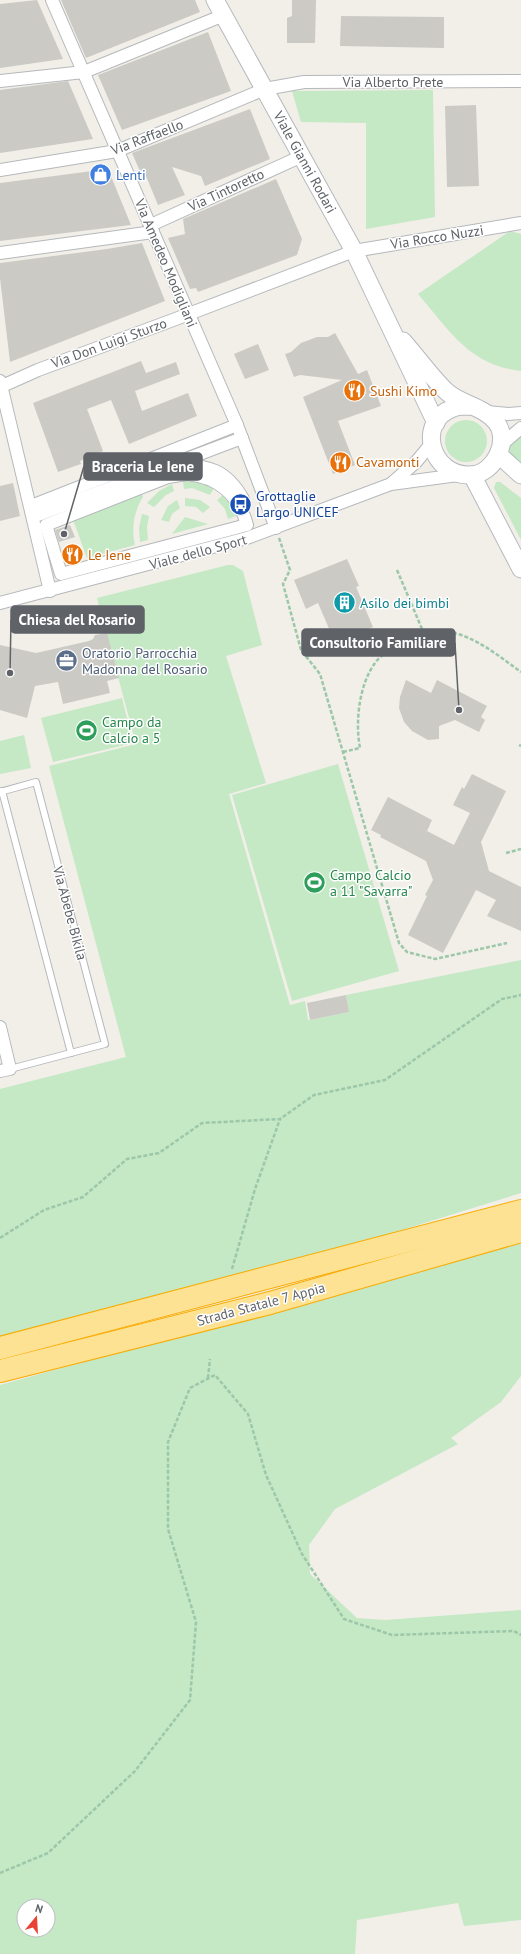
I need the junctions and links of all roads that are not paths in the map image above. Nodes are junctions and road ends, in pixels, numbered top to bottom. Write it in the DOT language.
graph roads {
  1 [pos="52,0"];
  2 [pos="215,0"];
  3 [pos="224,16"];
  4 [pos="84,72"];
  5 [pos="521,81"];
  6 [pos="0,82"];
  7 [pos="265,89"];
  8 [pos="117,151"];
  9 [pos="302,156"];
  10 [pos="0,170"];
  11 [pos="521,223"];
  12 [pos="152,229"];
  13 [pos="354,251"];
  14 [pos="0,253"];
  15 [pos="188,314"];
  16 [pos="390,326"];
  17 [pos="0,385"];
  18 [pos="471,406"];
  19 [pos="487,412"];
  20 [pos="521,413"];
  21 [pos="436,423"];
  22 [pos="237,425"];
  23 [pos="521,428"];
  24 [pos="242,438"];
  25 [pos="431,444"];
  26 [pos="500,450"];
  27 [pos="164,468"];
  28 [pos="465,475"];
  29 [pos="521,475"];
  30 [pos="391,484"];
  31 [pos="32,511"];
  32 [pos="276,528"];
  33 [pos="258,535"];
  34 [pos="137,554"];
  35 [pos="521,569"];
  36 [pos="50,591"];
  37 [pos="0,603"];
  38 [pos="1,791"];
  39 [pos="0,1027"];
  40 [pos="71,1053"];
  41 [pos="5,1070"];
  42 [pos="521,1211"];
  43 [pos="521,1231"];
  44 [pos="0,1348"];
  45 [pos="0,1370"];
  1 -- 4 [label="street, Via Amedeo Modigliani"];
  2 -- 3 [label="street, Viale Gianni Rodari"];
  3 -- 4 [label="street"];
  3 -- 7 [label="street, Viale Gianni Rodari"];
  4 -- 6 [label="street"];
  4 -- 8 [label="street, Via Amedeo Modigliani"];
  5 -- 7 [label="street, Via Alberto Prete"];
  7 -- 8 [label="street, Via Raffaello"];
  7 -- 9 [label="street, Viale Gianni Rodari"];
  8 -- 10 [label="street, Via Raffaello"];
  8 -- 12 [label="street, Via Amedeo Modigliani"];
  9 -- 12 [label="street, Via Tintoretto"];
  9 -- 13 [label="street, Viale Gianni Rodari"];
  11 -- 13 [label="street, Via Rocco Nuzzi"];
  12 -- 14 [label="street, Via Tintoretto"];
  12 -- 15 [label="street, Via Amedeo Modigliani"];
  13 -- 15 [label="street, Via Don Luigi Sturzo"];
  13 -- 16 [label="street, Viale Gianni Rodari"];
  15 -- 17 [label="street, Via Don Luigi Sturzo"];
  15 -- 22 [label="street, Via Amedeo Modigliani"];
  16 -- 18 [label="street, Viale Gianni Rodari"];
  16 -- 21 [label="street, Viale Gianni Rodari"];
  17 -- 31 [label="street"];
  18 -- 19 [label="street"];
  18 -- 21 [label="street"];
  19 -- 20 [label="street"];
  19 -- 26 [label="street"];
  21 -- 25 [label="street"];
  22 -- 24 [label="street, Via Amedeo Modigliani"];
  22 -- 31 [label="street"];
  23 -- 26 [label="street"];
  24 -- 27 [label="street"];
  24 -- 32 [label="street, Via Amedeo Modigliani"];
  25 -- 28 [label="street"];
  25 -- 30 [label="street, Viale dello Sport"];
  26 -- 28 [label="street"];
  26 -- 29 [label="street"];
  27 -- 31 [label="street"];
  27 -- 33 [label="street"];
  28 -- 30 [label="street, Viale dello Sport"];
  28 -- 35 [label="street"];
  30 -- 32 [label="street, Viale dello Sport"];
  31 -- 36 [label="street"];
  32 -- 33 [label="street, Viale dello Sport"];
  33 -- 36 [label="street, Viale dello Sport"];
  34 -- 34 [label="street"];
  36 -- 37 [label="street, Viale dello Sport"];
  38 -- 40 [label="lane, Via Abebe Bikila"];
  38 -- 40 [label="lane, Via Abebe Bikila"];
  39 -- 41 [label="street, Via Abebe Bikila"];
  40 -- 41 [label="lane, Via Abebe Bikila"];
  42 -- 44 [label="highway, Strada Statale 7 Appia"];
  43 -- 45 [label="highway, Strada Statale 7 Appia"];
}
